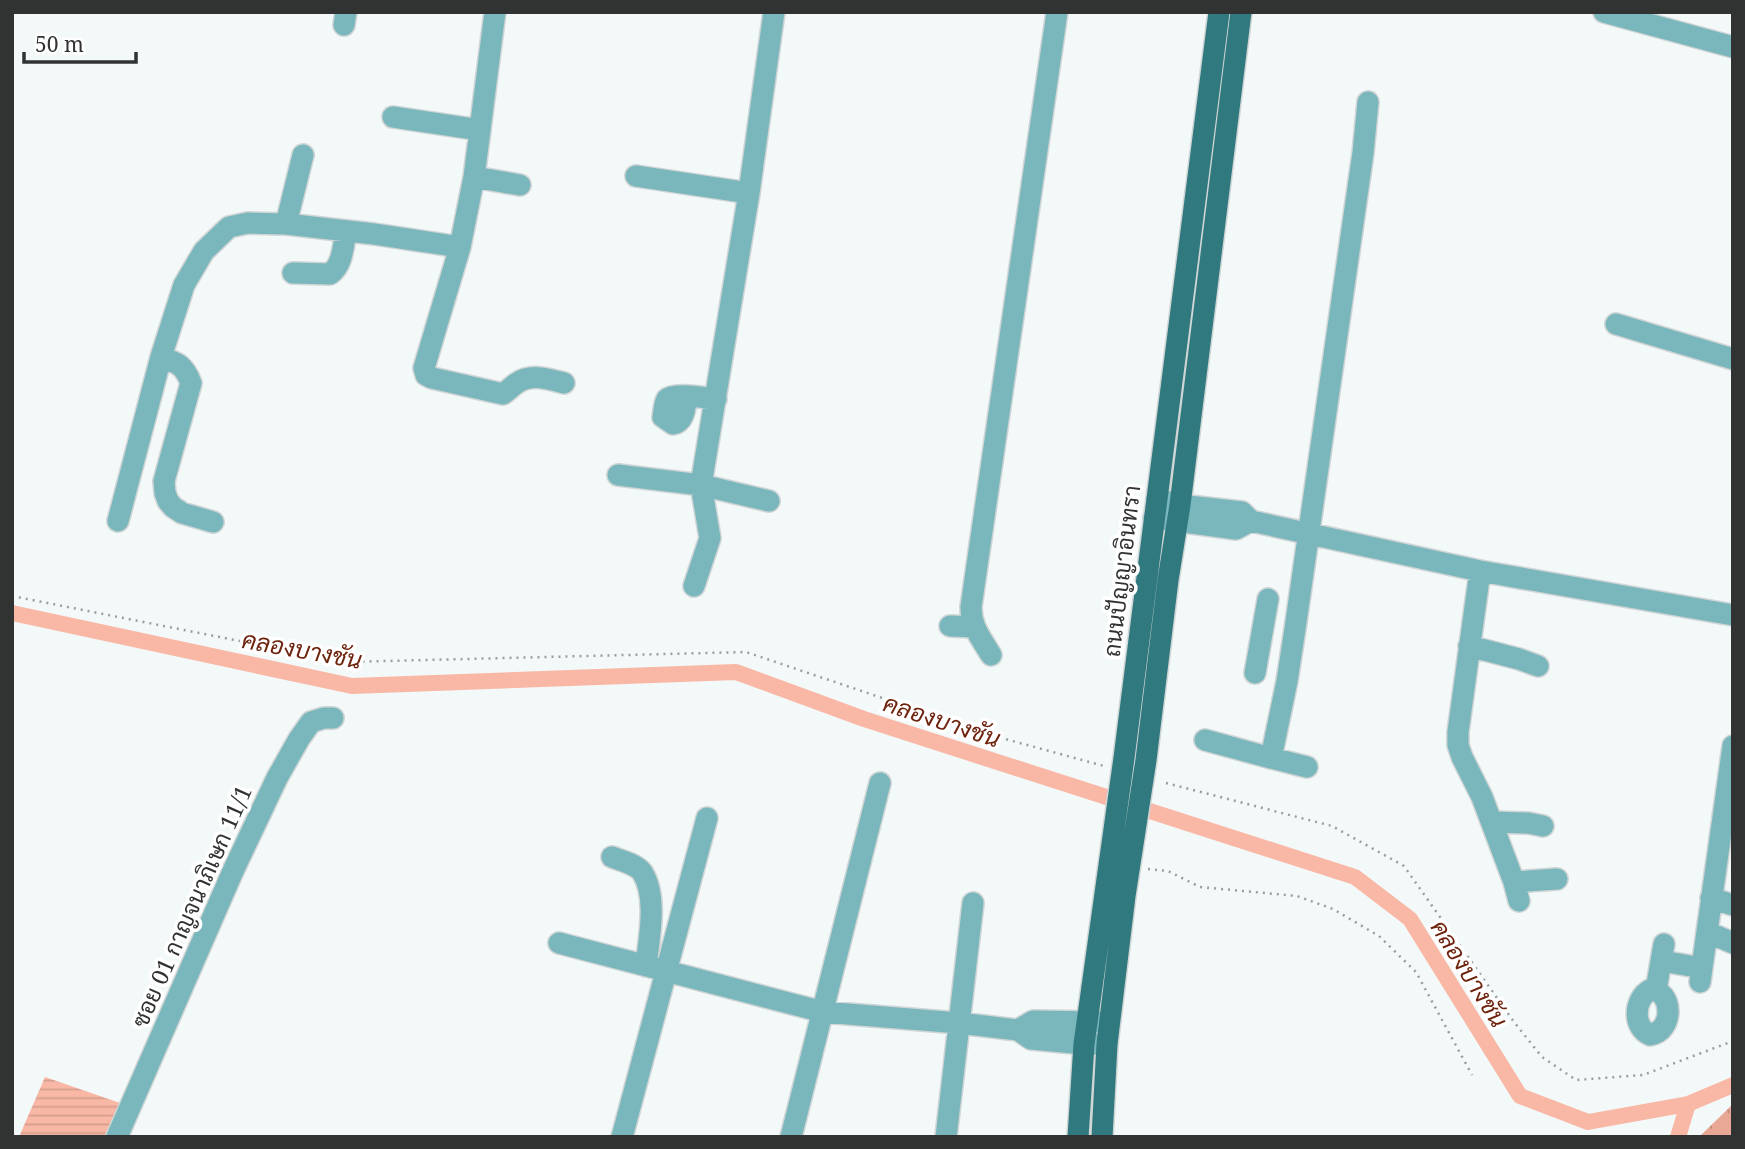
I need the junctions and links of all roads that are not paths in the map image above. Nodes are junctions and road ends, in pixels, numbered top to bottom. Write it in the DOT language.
graph roads {
  1 [pos="495,12"];
  2 [pos="774,12"];
  3 [pos="1057,12"];
  4 [pos="1219,12"];
  5 [pos="1241,12"];
  6 [pos="1604,12"];
  7 [pos="1681,22"];
  8 [pos="1733,47"];
  9 [pos="1368,102"];
  10 [pos="393,117"];
  11 [pos="480,130"];
  12 [pos="303,155"];
  13 [pos="636,176"];
  14 [pos="474,177"];
  15 [pos="520,185"];
  16 [pos="749,193"];
  17 [pos="286,224"];
  18 [pos="346,231"];
  19 [pos="460,247"];
  20 [pos="293,273"];
  21 [pos="1616,324"];
  22 [pos="161,357"];
  23 [pos="1733,359"];
  24 [pos="564,383"];
  25 [pos="687,396"];
  26 [pos="716,399"];
  27 [pos="618,475"];
  28 [pos="701,485"];
  29 [pos="769,501"];
  30 [pos="1156,509"];
  31 [pos="1178,513"];
  32 [pos="118,521"];
  33 [pos="213,522"];
  34 [pos="1310,535"];
  35 [pos="1480,571"];
  36 [pos="694,586"];
  37 [pos="1268,600"];
  38 [pos="1733,615"];
  39 [pos="1264,624"];
  40 [pos="950,626"];
  41 [pos="974,627"];
  42 [pos="1295,629"];
  43 [pos="1469,646"];
  44 [pos="991,655"];
  45 [pos="1538,666"];
  46 [pos="1255,673"];
  47 [pos="333,718"];
  48 [pos="1205,740"];
  49 [pos="1733,746"];
  50 [pos="1271,758"];
  51 [pos="1307,767"];
  52 [pos="880,783"];
  53 [pos="707,818"];
  54 [pos="1492,822"];
  55 [pos="1543,826"];
  56 [pos="612,857"];
  57 [pos="1124,857"];
  58 [pos="1557,879"];
  59 [pos="1711,898"];
  60 [pos="973,903"];
  61 [pos="1733,905"];
  62 [pos="1707,932"];
  63 [pos="559,943"];
  64 [pos="1733,943"];
  65 [pos="656,968"];
  66 [pos="1656,990"];
  67 [pos="823,1012"];
  68 [pos="1111,1022"];
  69 [pos="959,1023"];
  70 [pos="1085,1033"];
  71 [pos="1107,1044"];
  72 [pos="117,1137"];
  73 [pos="622,1137"];
  74 [pos="790,1137"];
  75 [pos="946,1137"];
  76 [pos="1079,1137"];
  77 [pos="1102,1137"];
  1 -- 11 [label="street"];
  2 -- 16 [label="street"];
  3 -- 41 [label="street"];
  4 -- 30 [label="main road, ถนนปัญญาอินทรา"];
  5 -- 31 [label="main road, ถนนปัญญาอินทรา"];
  6 -- 7 [label="street"];
  7 -- 8 [label="street"];
  9 -- 34 [label="street"];
  10 -- 11 [label="street"];
  11 -- 14 [label="street"];
  12 -- 17 [label="street"];
  13 -- 16 [label="street"];
  14 -- 15 [label="street"];
  14 -- 19 [label="street"];
  16 -- 26 [label="street"];
  17 -- 18 [label="street"];
  17 -- 22 [label="street"];
  18 -- 19 [label="street"];
  18 -- 20 [label="street"];
  19 -- 24 [label="street"];
  21 -- 23 [label="street"];
  22 -- 32 [label="street"];
  22 -- 33 [label="street"];
  25 -- 26 [label="street"];
  26 -- 28 [label="street"];
  27 -- 28 [label="street"];
  28 -- 29 [label="street"];
  28 -- 36 [label="street"];
  30 -- 31 [label="street"];
  30 -- 57 [label="main road, ถนนปัญญาอินทรา"];
  31 -- 34 [label="street"];
  31 -- 57 [label="main road, ถนนปัญญาอินทรา"];
  34 -- 35 [label="street"];
  34 -- 42 [label="street"];
  35 -- 38 [label="street"];
  35 -- 43 [label="street"];
  37 -- 39 [label="street"];
  39 -- 42 [label="street"];
  39 -- 46 [label="street"];
  40 -- 41 [label="street"];
  41 -- 44 [label="street"];
  42 -- 50 [label="street"];
  43 -- 45 [label="street"];
  43 -- 54 [label="street"];
  47 -- 72 [label="street, ซอย 01 กาญจนาภิเษก 11/1"];
  48 -- 50 [label="street"];
  49 -- 59 [label="street"];
  50 -- 51 [label="street"];
  52 -- 67 [label="street"];
  53 -- 65 [label="street"];
  54 -- 55 [label="street"];
  54 -- 58 [label="street"];
  56 -- 65 [label="street"];
  57 -- 68 [label="main road, ถนนปัญญาอินทรา"];
  57 -- 70 [label="main road, ถนนปัญญาอินทรา"];
  59 -- 61 [label="street"];
  59 -- 62 [label="street"];
  60 -- 69 [label="street"];
  62 -- 64 [label="street"];
  62 -- 66 [label="street"];
  63 -- 65 [label="street"];
  65 -- 67 [label="street"];
  65 -- 73 [label="street"];
  67 -- 69 [label="street"];
  67 -- 74 [label="street"];
  68 -- 70 [label="street"];
  68 -- 71 [label="main road, ถนนปัญญาอินทรา"];
  69 -- 70 [label="street"];
  69 -- 75 [label="street"];
  70 -- 71 [label="street"];
  70 -- 76 [label="main road, ถนนปัญญาอินทรา"];
  71 -- 77 [label="main road, ถนนปัญญาอินทรา"];
}
